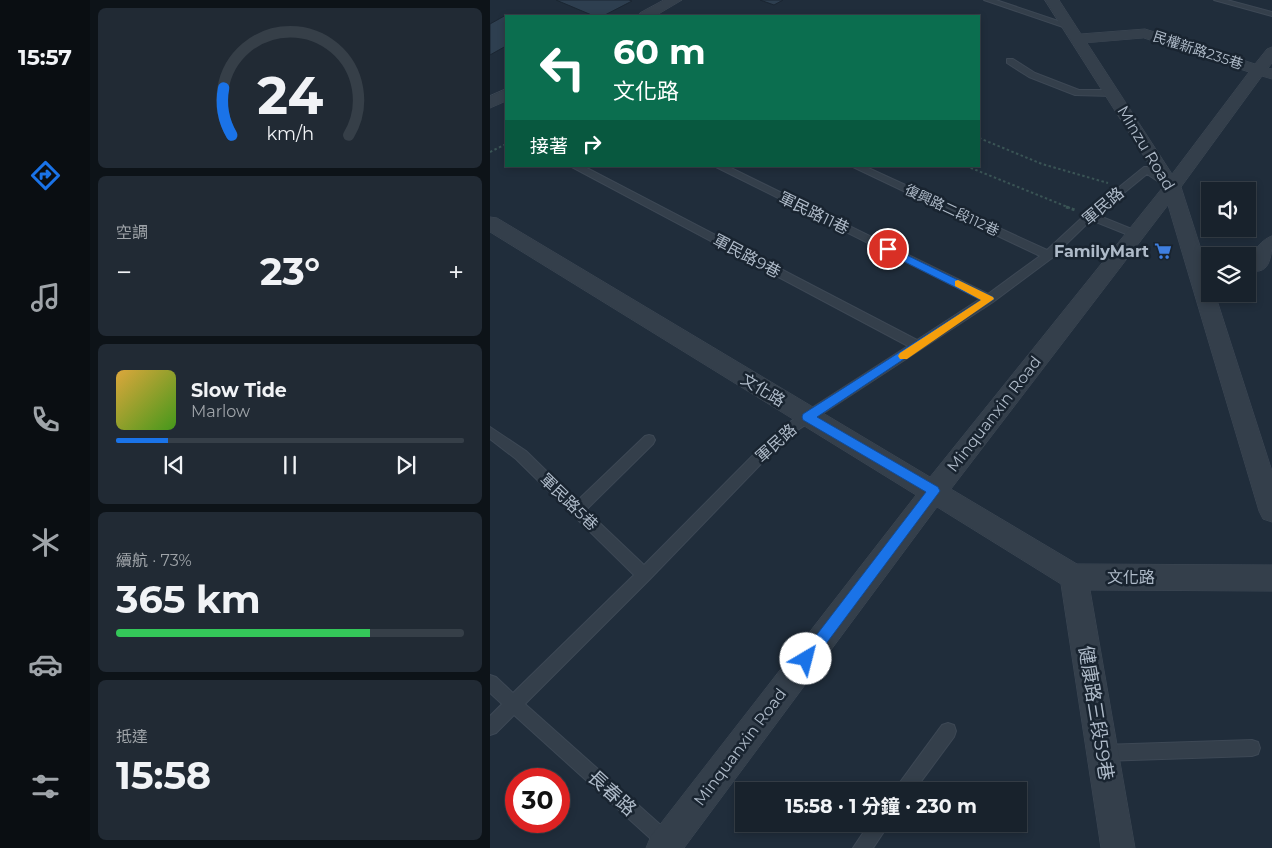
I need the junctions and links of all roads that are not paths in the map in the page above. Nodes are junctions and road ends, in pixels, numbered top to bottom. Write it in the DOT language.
graph roads {
  1 [pos="675,0"];
  2 [pos="988,0"];
  3 [pos="1052,0"];
  4 [pos="1218,0"];
  5 [pos="1272,14"];
  6 [pos="648,15"];
  7 [pos="1073,33"];
  8 [pos="1010,62"];
  9 [pos="1268,65"];
  10 [pos="1112,93"];
  11 [pos="505,95"];
  12 [pos="490,103"];
  13 [pos="577,167"];
  14 [pos="721,167"];
  15 [pos="858,167"];
  16 [pos="1172,187"];
  17 [pos="1090,216"];
  18 [pos="490,223"];
  19 [pos="1135,234"];
  20 [pos="1272,243"];
  21 [pos="1048,255"];
  22 [pos="1256,265"];
  23 [pos="989,299"];
  24 [pos="919,346"];
  25 [pos="807,417"];
  26 [pos="490,432"];
  27 [pos="649,440"];
  28 [pos="934,491"];
  29 [pos="577,510"];
  30 [pos="1272,511"];
  31 [pos="644,576"];
  32 [pos="1074,577"];
  33 [pos="1272,578"];
  34 [pos="490,683"];
  35 [pos="514,705"];
  36 [pos="490,727"];
  37 [pos="948,731"];
  38 [pos="1252,748"];
  39 [pos="1102,753"];
  40 [pos="911,782"];
  41 [pos="874,832"];
  42 [pos="665,845"];
  43 [pos="862,848"];
  44 [pos="1118,848"];
  1 -- 6 [label="street"];
  2 -- 7 [label="lane"];
  3 -- 7 [label="street, Minzu Road"];
  4 -- 5 [label="lane"];
  7 -- 9 [label="street, 民權新路235巷"];
  7 -- 10 [label="street, Minzu Road"];
  8 -- 10 [label="lane"];
  9 -- 16 [label="street, Minquanxin Road"];
  10 -- 16 [label="street, Minzu Road"];
  11 -- 12 [label="street"];
  13 -- 24 [label="lane, 軍民路9巷"];
  14 -- 23 [label="lane, 軍民路11巷"];
  15 -- 21 [label="lane, 復興路二段112巷"];
  16 -- 17 [label="lane, 軍民路"];
  16 -- 19 [label="street, Minquanxin Road"];
  16 -- 30 [label="street, Minzu Road"];
  17 -- 19 [label="lane"];
  17 -- 21 [label="lane, 軍民路"];
  18 -- 25 [label="street, 文化路"];
  19 -- 28 [label="street, Minquanxin Road"];
  20 -- 22 [label="street"];
  21 -- 23 [label="lane, 軍民路"];
  23 -- 24 [label="lane, 軍民路"];
  24 -- 25 [label="lane, 軍民路"];
  25 -- 28 [label="street, 文化路"];
  25 -- 31 [label="lane, 軍民路"];
  26 -- 29 [label="lane, 軍民路5巷"];
  27 -- 29 [label="lane"];
  28 -- 32 [label="street, 文化路"];
  28 -- 42 [label="street, Minquanxin Road"];
  29 -- 31 [label="lane, 軍民路5巷"];
  31 -- 35 [label="lane, 軍民路"];
  32 -- 33 [label="street, 文化路"];
  32 -- 39 [label="street, 健康路三段59巷"];
  34 -- 35 [label="lane, 長春路"];
  35 -- 36 [label="lane, 軍民路"];
  35 -- 42 [label="lane, 長春路"];
  37 -- 40 [label="lane"];
  38 -- 39 [label="lane"];
  39 -- 44 [label="street, 健康路三段59巷"];
  41 -- 43 [label="lane"];
}
